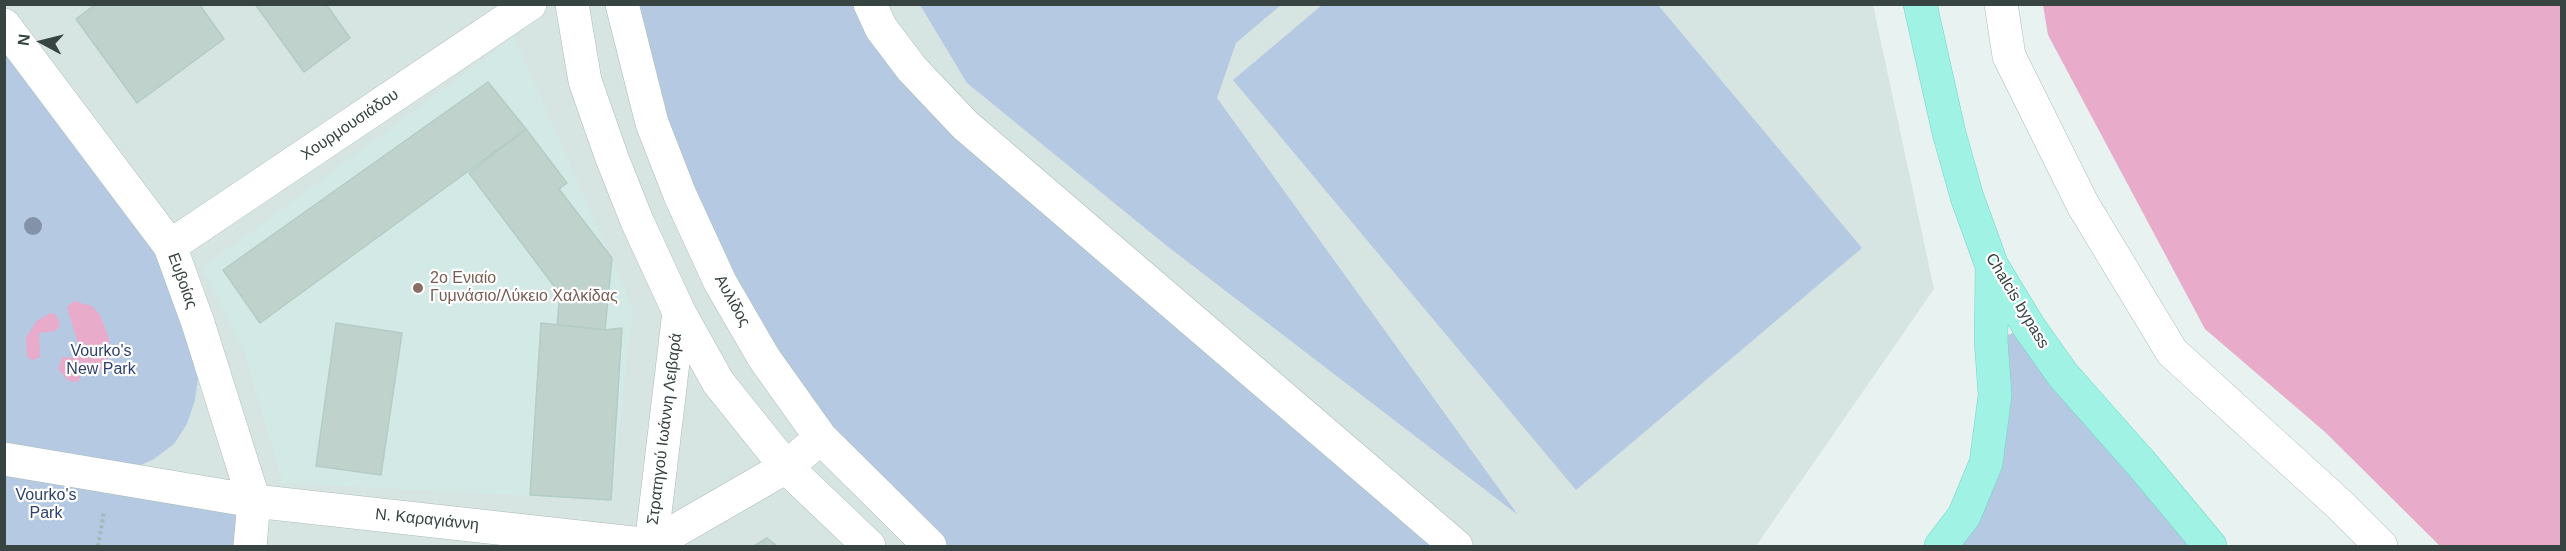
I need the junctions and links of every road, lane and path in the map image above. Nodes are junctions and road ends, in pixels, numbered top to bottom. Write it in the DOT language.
graph roads {
  1 [pos="530,4"];
  2 [pos="572,4"];
  3 [pos="622,4"];
  4 [pos="870,4"];
  5 [pos="1920,4"];
  6 [pos="2001,4"];
  7 [pos="4,25"];
  8 [pos="170,246"];
  9 [pos="1992,266"];
  10 [pos="679,312"];
  11 [pos="821,438"];
  12 [pos="4,459"];
  13 [pos="786,467"];
  14 [pos="254,501"];
  15 [pos="250,546"];
  16 [pos="651,546"];
  17 [pos="869,546"];
  18 [pos="930,546"];
  19 [pos="1456,546"];
  20 [pos="1941,546"];
  21 [pos="2210,546"];
  22 [pos="2381,546"];
  1 -- 8 [label="street, Χουρμουσιάδου"];
  2 -- 10 [label="street"];
  3 -- 11 [label="street, Αυλίδος"];
  4 -- 19 [label="street"];
  5 -- 9 [label="main road, Chalcis bypass"];
  6 -- 22 [label="street"];
  7 -- 8 [label="street, Ευβοίας"];
  8 -- 14 [label="street, Ευβοίας"];
  9 -- 20 [label="main road"];
  9 -- 21 [label="main road, Chalcis bypass"];
  10 -- 13 [label="street"];
  10 -- 16 [label="street, Στρατηγού Ιωάννη Λειβαρά"];
  11 -- 13 [label="street"];
  11 -- 18 [label="street, Αυλίδος"];
  12 -- 14 [label="street, Ν. Καραγιάννη"];
  13 -- 16 [label="street"];
  13 -- 17 [label="street"];
  14 -- 15 [label="street, Ευβοίας"];
  14 -- 16 [label="street, Ν. Καραγιάννη"];
}
